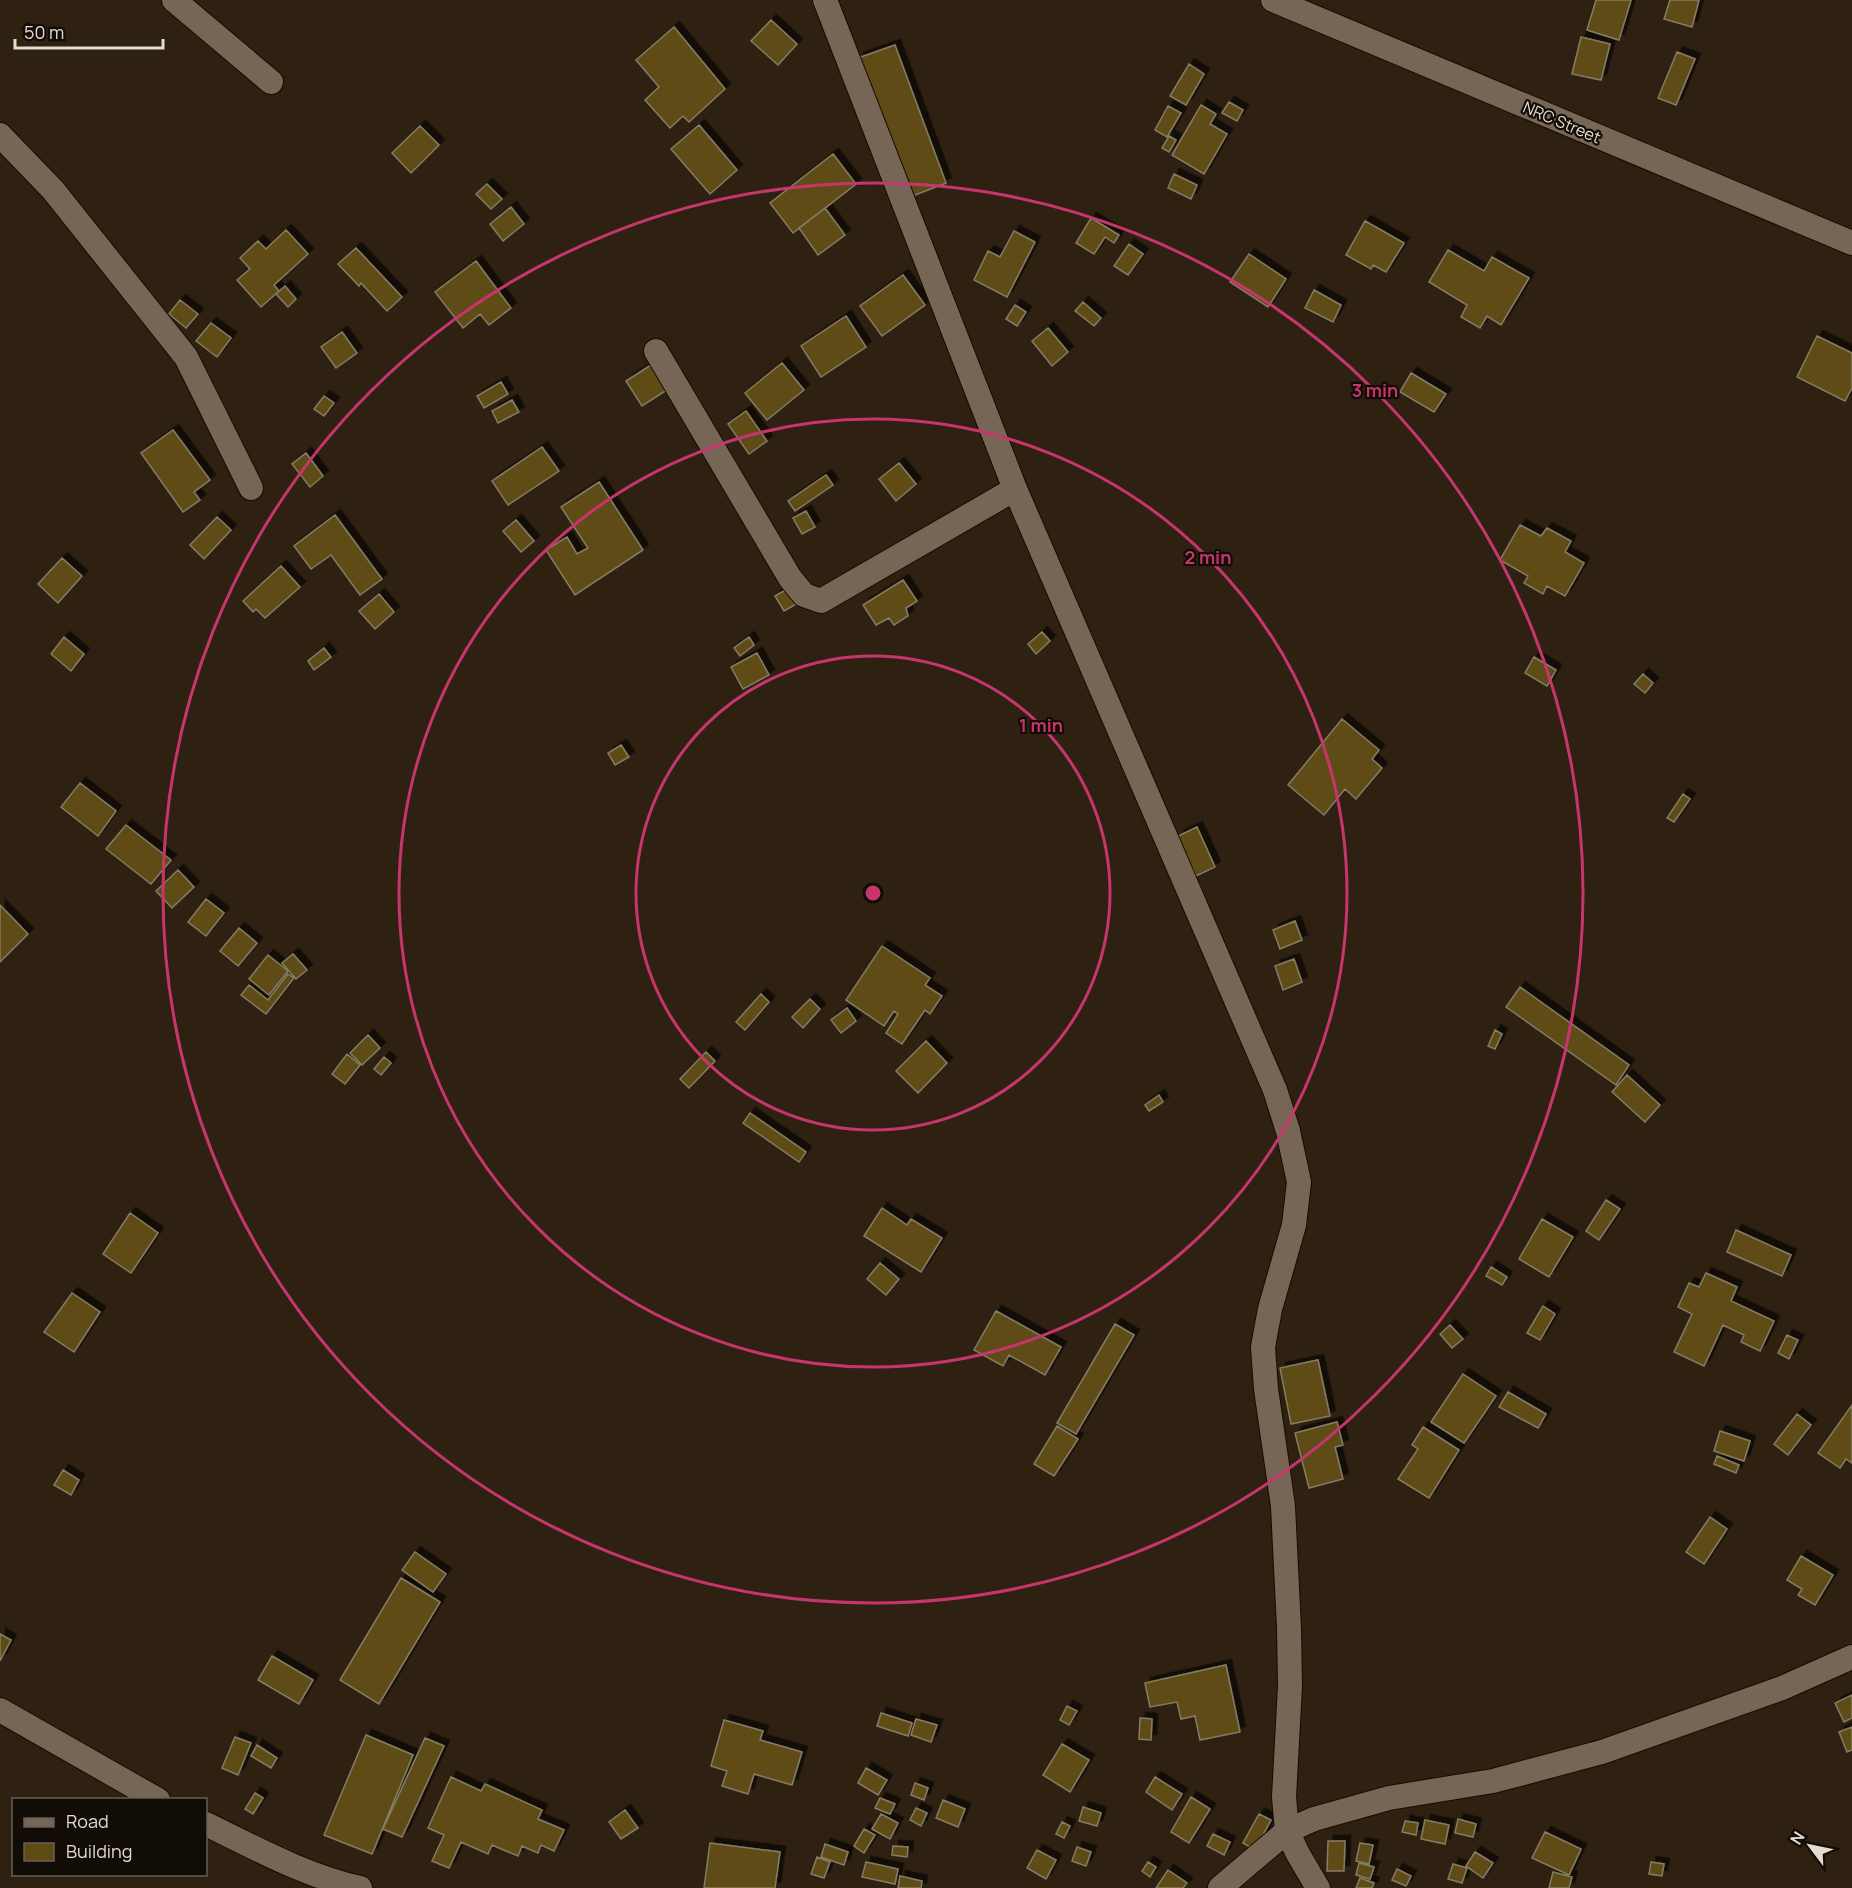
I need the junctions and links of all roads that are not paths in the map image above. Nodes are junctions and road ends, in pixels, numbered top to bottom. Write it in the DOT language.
graph roads {
  1 [pos="174,0"];
  2 [pos="825,0"];
  3 [pos="1273,0"];
  4 [pos="271,82"];
  5 [pos="0,135"];
  6 [pos="1852,243"];
  7 [pos="656,351"];
  8 [pos="251,489"];
  9 [pos="1015,489"];
  10 [pos="1852,1657"];
  11 [pos="0,1710"];
  12 [pos="154,1798"];
  13 [pos="207,1824"];
  14 [pos="1287,1831"];
  15 [pos="360,1888"];
  16 [pos="1220,1888"];
  17 [pos="1318,1888"];
  1 -- 4 [label="street"];
  2 -- 9 [label="street"];
  3 -- 6 [label="street, NRC Street"];
  5 -- 8 [label="street"];
  7 -- 9 [label="street"];
  9 -- 14 [label="street"];
  10 -- 14 [label="street"];
  11 -- 12 [label="street"];
  13 -- 15 [label="street"];
  14 -- 16 [label="street"];
  14 -- 17 [label="street"];
}
